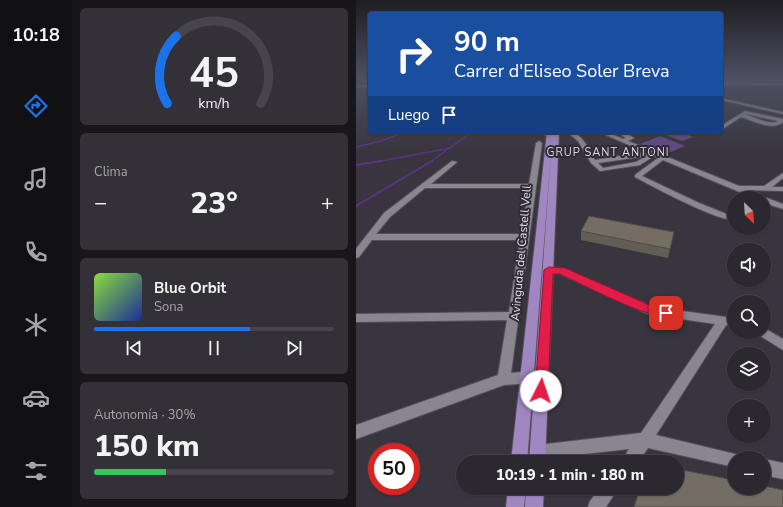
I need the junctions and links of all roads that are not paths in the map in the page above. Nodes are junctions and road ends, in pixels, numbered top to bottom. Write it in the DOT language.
graph roads {
  1 [pos="738,103"];
  2 [pos="753,106"];
  3 [pos="743,113"];
  4 [pos="783,113"];
  5 [pos="782,120"];
  6 [pos="723,127"];
  7 [pos="551,134"];
  8 [pos="552,134"];
  9 [pos="573,134"];
  10 [pos="607,134"];
  11 [pos="624,134"];
  12 [pos="623,141"];
  13 [pos="541,148"];
  14 [pos="652,154"];
  15 [pos="662,158"];
  16 [pos="454,162"];
  17 [pos="594,162"];
  18 [pos="782,178"];
  19 [pos="728,185"];
  20 [pos="424,186"];
  21 [pos="532,186"];
  22 [pos="764,189"];
  23 [pos="783,189"];
  24 [pos="742,191"];
  25 [pos="761,191"];
  26 [pos="771,203"];
  27 [pos="783,207"];
  28 [pos="727,214"];
  29 [pos="369,237"];
  30 [pos="525,237"];
  31 [pos="356,255"];
  32 [pos="549,270"];
  33 [pos="513,316"];
  34 [pos="356,318"];
  35 [pos="727,322"];
  36 [pos="727,323"];
  37 [pos="771,337"];
  38 [pos="783,344"];
  39 [pos="542,376"];
  40 [pos="527,377"];
  41 [pos="504,379"];
  42 [pos="356,432"];
  43 [pos="645,440"];
  44 [pos="519,455"];
  45 [pos="537,455"];
  46 [pos="550,455"];
  47 [pos="634,455"];
  48 [pos="727,458"];
  49 [pos="771,468"];
  50 [pos="783,471"];
  51 [pos="516,495"];
  52 [pos="535,495"];
  53 [pos="605,495"];
  54 [pos="515,507"];
  55 [pos="534,507"];
  56 [pos="596,507"];
  1 -- 2 [label="street"];
  2 -- 3 [label="street"];
  2 -- 4 [label="street"];
  3 -- 5 [label="street"];
  3 -- 6 [label="street"];
  7 -- 13 [label="main road, Avinguda del Castell Vell"];
  8 -- 32 [label="main road"];
  9 -- 17 [label="street"];
  10 -- 12 [label="street"];
  11 -- 12 [label="street"];
  12 -- 14 [label="street"];
  13 -- 21 [label="street, Avinguda del Castell Vell"];
  13 -- 40 [label="main road, Avinguda del Castell Vell"];
  14 -- 15 [label="street"];
  14 -- 17 [label="street"];
  14 -- 17 [label="street"];
  15 -- 19 [label="street"];
  15 -- 28 [label="street"];
  16 -- 20 [label="street"];
  18 -- 22 [label="street"];
  19 -- 22 [label="street"];
  19 -- 24 [label="street"];
  20 -- 21 [label="street"];
  20 -- 29 [label="street"];
  21 -- 30 [label="street, Avinguda del Castell Vell"];
  22 -- 23 [label="street"];
  22 -- 25 [label="street"];
  26 -- 27 [label="street"];
  29 -- 30 [label="street"];
  29 -- 31 [label="street"];
  30 -- 33 [label="street, Avinguda del Castell Vell"];
  32 -- 35 [label="street"];
  32 -- 39 [label="main road"];
  33 -- 34 [label="street"];
  33 -- 41 [label="street, Avinguda del Castell Vell"];
  36 -- 43 [label="street"];
  37 -- 38 [label="street"];
  39 -- 40 [label="street"];
  39 -- 45 [label="main road"];
  40 -- 41 [label="street"];
  40 -- 44 [label="main road, Avinguda del Castell Vell"];
  41 -- 42 [label="street"];
  43 -- 46 [label="street"];
  43 -- 47 [label="street"];
  43 -- 48 [label="street"];
  49 -- 50 [label="street"];
  51 -- 54 [label="main road"];
  52 -- 55 [label="main road"];
  53 -- 56 [label="street"];
}
